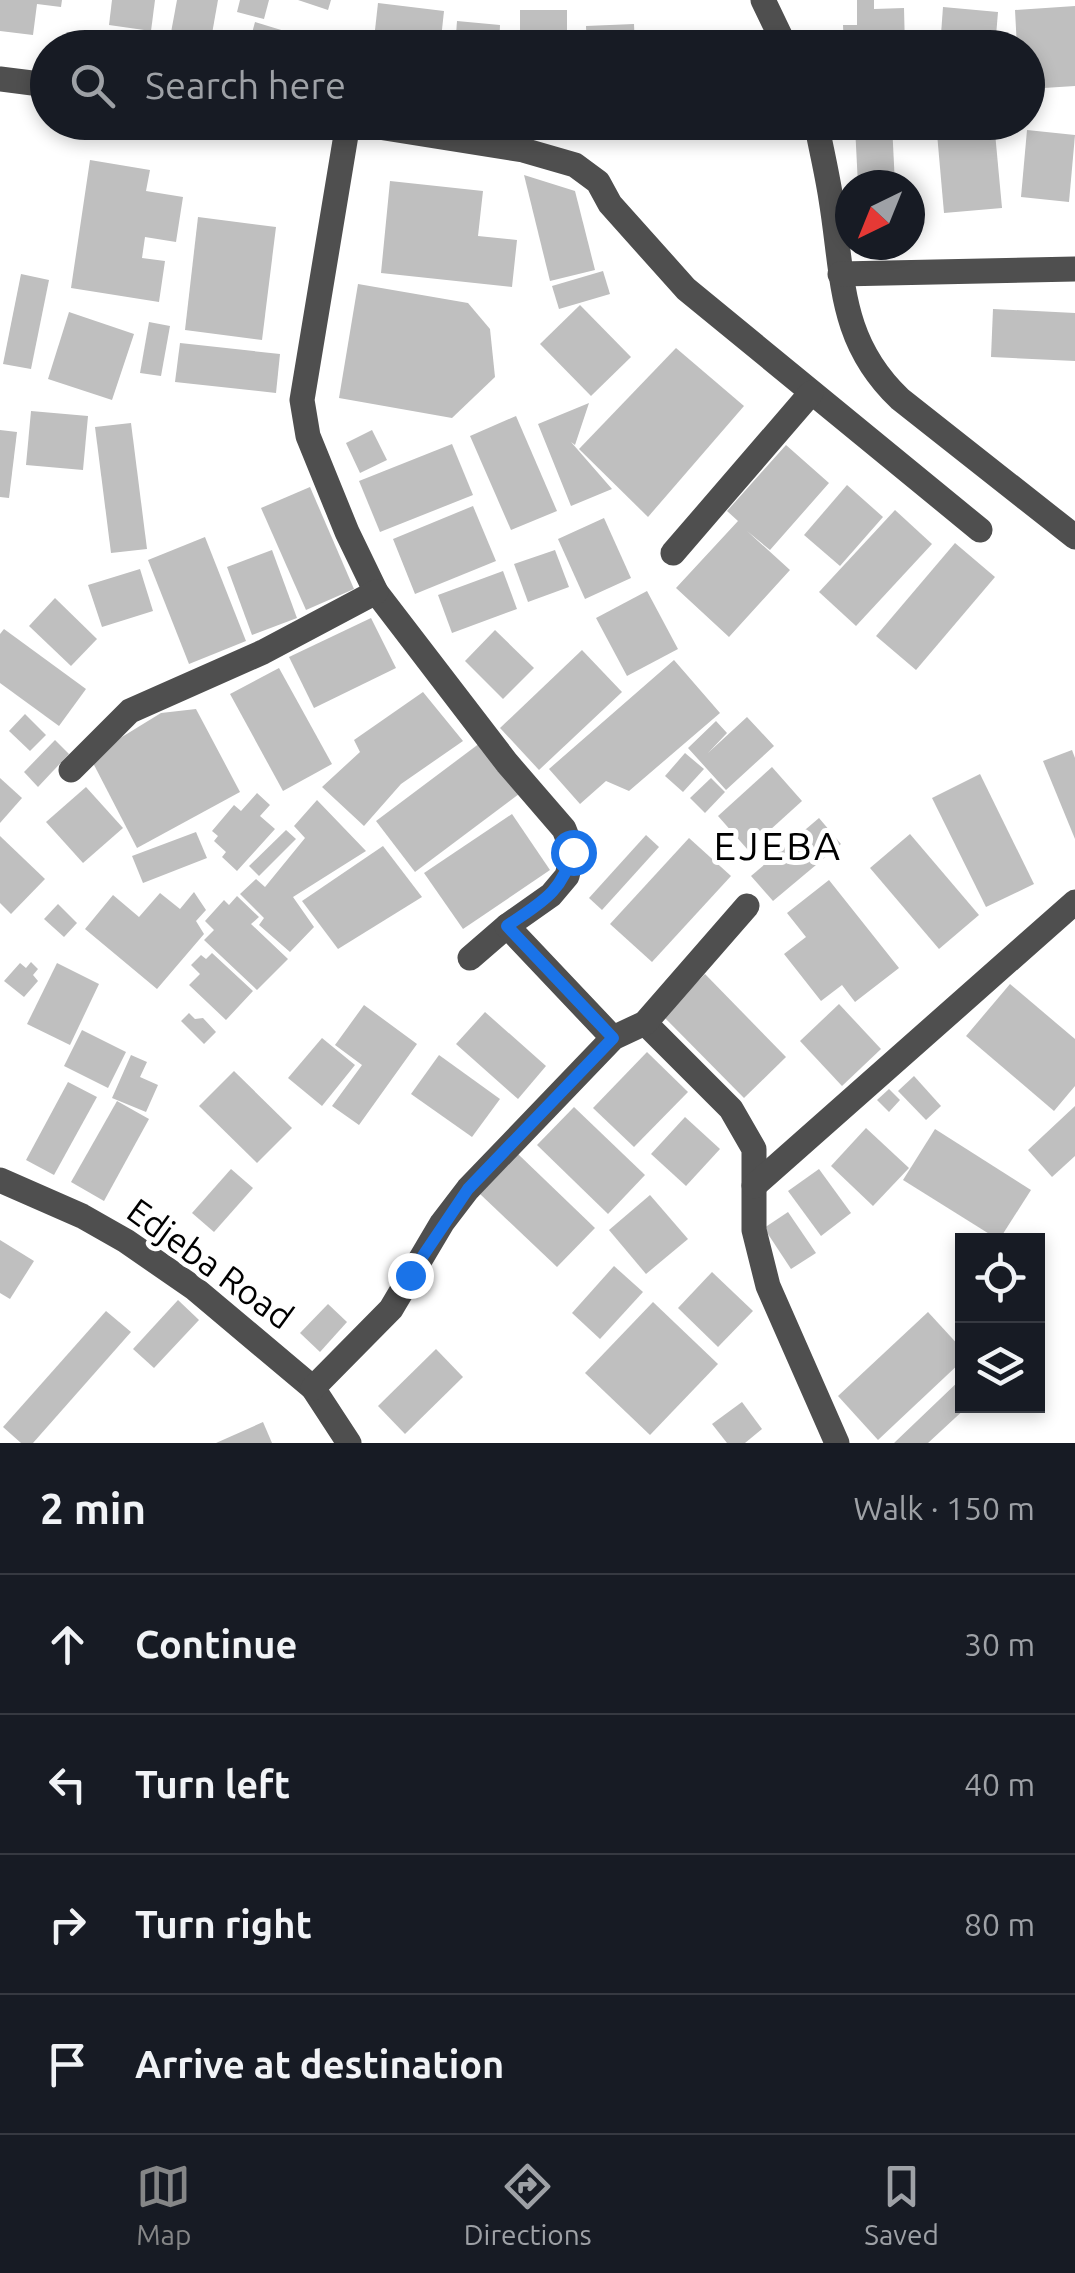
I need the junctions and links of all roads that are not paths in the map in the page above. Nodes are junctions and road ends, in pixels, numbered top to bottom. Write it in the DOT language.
graph roads {
  1 [pos="763,0"];
  2 [pos="777,30"];
  3 [pos="0,78"];
  4 [pos="30,82"];
  5 [pos="345,140"];
  6 [pos="460,140"];
  7 [pos="820,140"];
  8 [pos="1075,269"];
  9 [pos="840,274"];
  10 [pos="811,393"];
  11 [pos="980,530"];
  12 [pos="1075,537"];
  13 [pos="672,553"];
  14 [pos="376,592"];
  15 [pos="71,770"];
  16 [pos="1075,902"];
  17 [pos="747,906"];
  18 [pos="507,926"];
  19 [pos="470,958"];
  20 [pos="645,1023"];
  21 [pos="613,1038"];
  22 [pos="0,1180"];
  23 [pos="754,1186"];
  24 [pos="312,1388"];
  25 [pos="349,1443"];
  26 [pos="837,1443"];
  1 -- 2 [label="street"];
  3 -- 4 [label="street"];
  5 -- 14 [label="street"];
  6 -- 10 [label="street"];
  7 -- 9 [label="street"];
  8 -- 9 [label="street"];
  9 -- 12 [label="street"];
  10 -- 11 [label="street"];
  10 -- 13 [label="street"];
  14 -- 15 [label="street"];
  14 -- 18 [label="street"];
  16 -- 23 [label="street"];
  17 -- 20 [label="street"];
  18 -- 19 [label="street"];
  18 -- 21 [label="street"];
  20 -- 21 [label="street"];
  20 -- 23 [label="street"];
  21 -- 24 [label="street"];
  22 -- 24 [label="street, Edjeba Road"];
  23 -- 26 [label="street"];
  24 -- 25 [label="street, Edjeba Road"];
}
